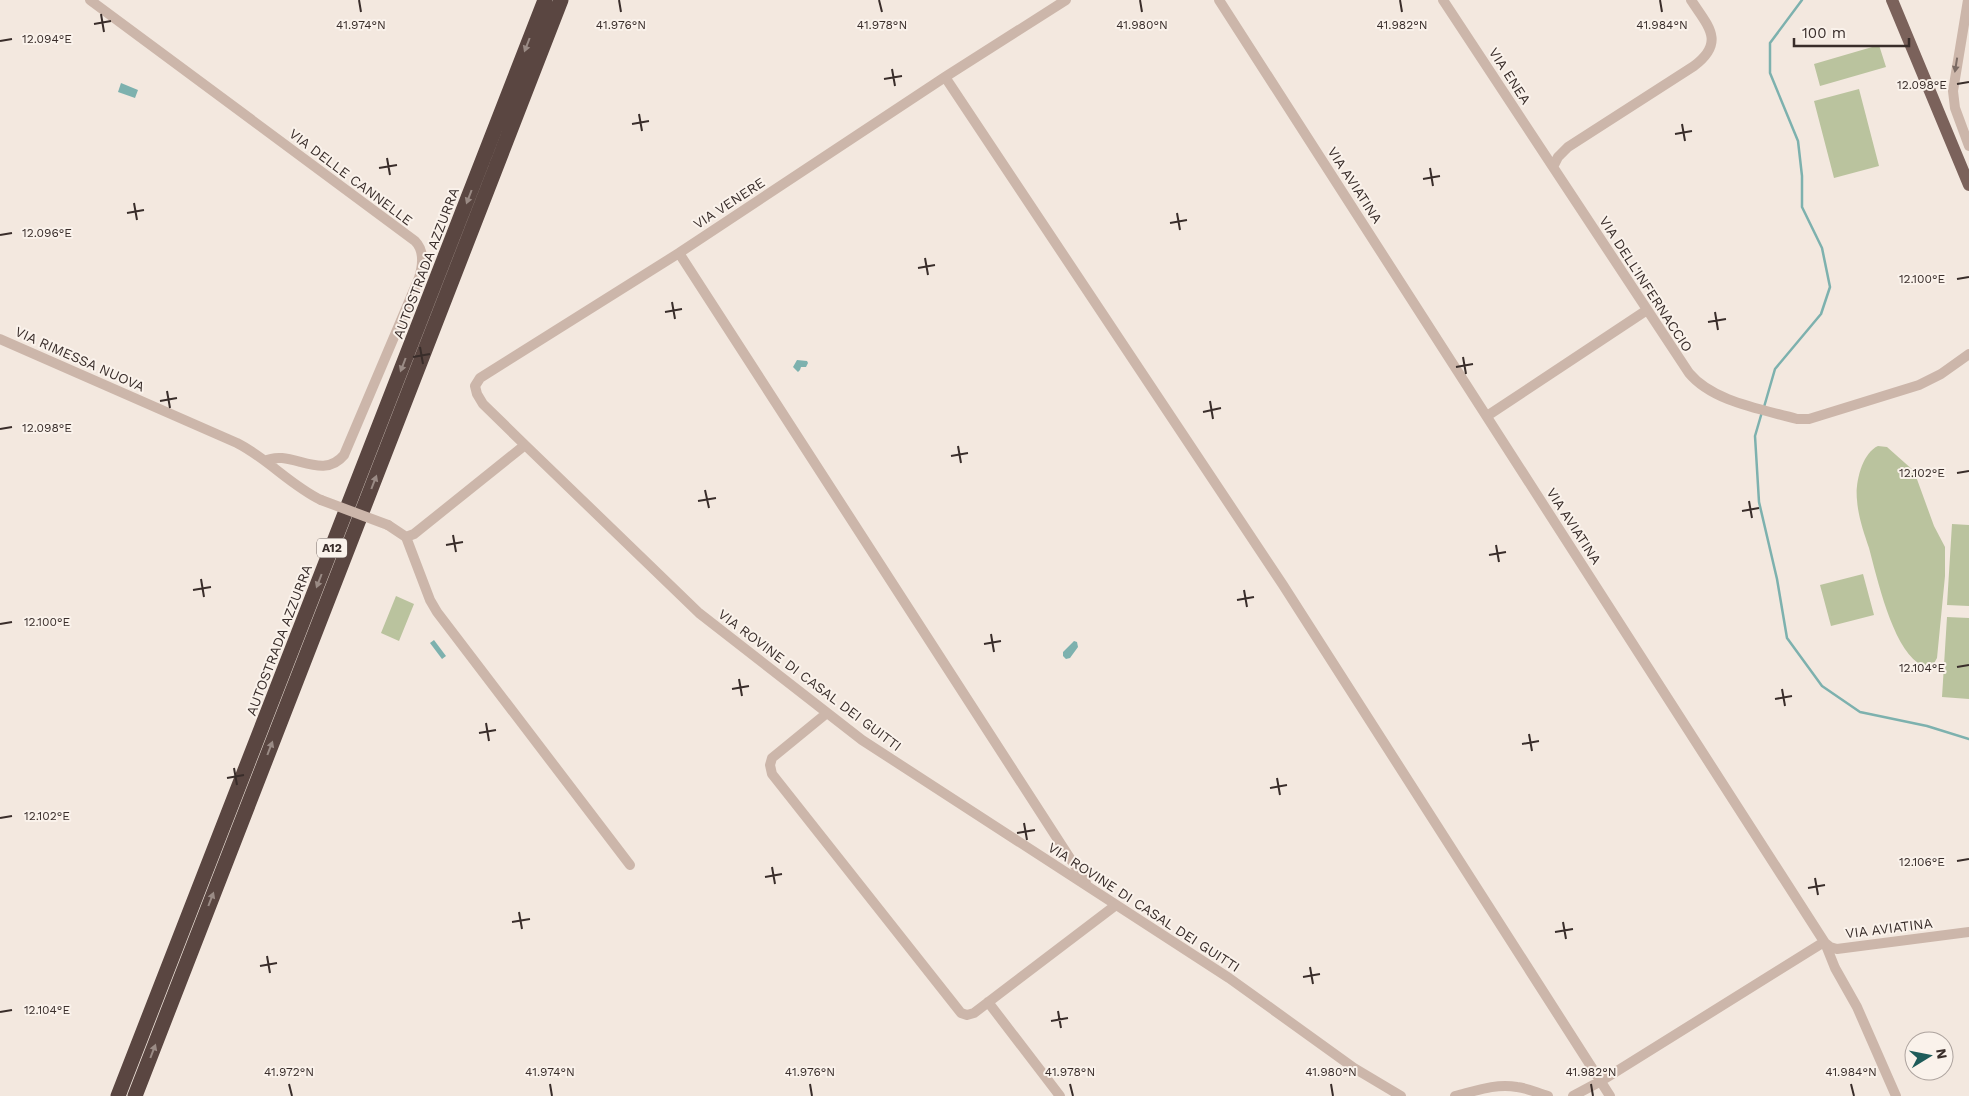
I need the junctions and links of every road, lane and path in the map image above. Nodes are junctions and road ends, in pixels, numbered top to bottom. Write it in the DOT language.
graph roads {
  1 [pos="90,0"];
  2 [pos="545,0"];
  3 [pos="561,0"];
  4 [pos="1066,0"];
  5 [pos="1219,0"];
  6 [pos="1443,0"];
  7 [pos="1691,0"];
  8 [pos="1892,0"];
  9 [pos="1968,0"];
  10 [pos="945,77"];
  11 [pos="1969,146"];
  12 [pos="1553,167"];
  13 [pos="1969,185"];
  14 [pos="679,253"];
  15 [pos="1647,310"];
  16 [pos="0,339"];
  17 [pos="1969,354"];
  18 [pos="1487,416"];
  19 [pos="525,445"];
  20 [pos="265,461"];
  21 [pos="406,537"];
  22 [pos="827,713"];
  23 [pos="630,866"];
  24 [pos="1088,886"];
  25 [pos="1116,905"];
  26 [pos="1969,932"];
  27 [pos="1824,942"];
  28 [pos="988,1002"];
  29 [pos="1601,1081"];
  30 [pos="118,1096"];
  31 [pos="135,1096"];
  32 [pos="1060,1096"];
  33 [pos="1401,1096"];
  34 [pos="1454,1096"];
  35 [pos="1548,1096"];
  36 [pos="1573,1096"];
  37 [pos="1610,1096"];
  38 [pos="1896,1096"];
  1 -- 20 [label="street, VIA DELLE CANNELLE"];
  2 -- 30 [label="highway, AUTOSTRADA AZZURRA / A12, one-way"];
  31 -- 3 [label="highway, A12, one-way"];
  4 -- 10 [label="street, VIA VENERE"];
  5 -- 18 [label="street, VIA AVIATINA"];
  6 -- 12 [label="street, VIA ENEA"];
  7 -- 12 [label="street"];
  8 -- 13 [label="main road"];
  9 -- 11 [label="street, one-way"];
  10 -- 14 [label="street, VIA VENERE"];
  10 -- 29 [label="street"];
  12 -- 15 [label="street, VIA DELL'INFERNACCIO"];
  14 -- 19 [label="street, VIA VENERE"];
  14 -- 24 [label="street"];
  15 -- 17 [label="street, VIA DELL'INFERNACCIO"];
  15 -- 18 [label="street"];
  16 -- 20 [label="street, VIA RIMESSA NUOVA"];
  18 -- 27 [label="street, VIA AVIATINA"];
  19 -- 21 [label="street"];
  19 -- 22 [label="street, VIA ROVINE DI CASAL DEI GUITTI"];
  20 -- 21 [label="street, VIA RIMESSA NUOVA, bridge"];
  21 -- 23 [label="street"];
  22 -- 24 [label="street, VIA ROVINE DI CASAL DEI GUITTI"];
  22 -- 28 [label="street"];
  24 -- 25 [label="street, VIA ROVINE DI CASAL DEI GUITTI"];
  25 -- 28 [label="street"];
  25 -- 33 [label="street, VIA ROVINE DI CASAL DEI GUITTI"];
  26 -- 27 [label="street, VIA AVIATINA"];
  27 -- 29 [label="street"];
  27 -- 38 [label="street"];
  28 -- 32 [label="street"];
  29 -- 36 [label="street"];
  29 -- 37 [label="street"];
  34 -- 35 [label="street"];
}
